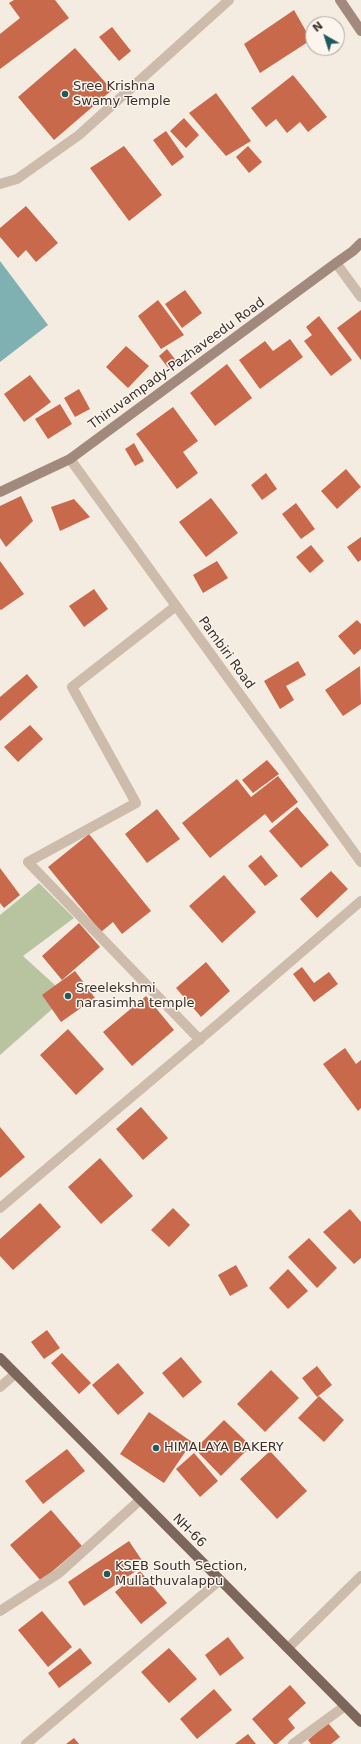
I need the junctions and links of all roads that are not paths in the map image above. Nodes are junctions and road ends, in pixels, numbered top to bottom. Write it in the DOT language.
graph roads {
  1 [pos="229,0"];
  2 [pos="340,0"];
  3 [pos="361,31"];
  4 [pos="0,184"];
  5 [pos="361,243"];
  6 [pos="336,264"];
  7 [pos="361,297"];
  8 [pos="70,459"];
  9 [pos="0,492"];
  10 [pos="176,606"];
  11 [pos="361,862"];
  12 [pos="361,901"];
  13 [pos="200,1040"];
  14 [pos="0,1208"];
  15 [pos="0,1358"];
  16 [pos="16,1374"];
  17 [pos="0,1386"];
  18 [pos="140,1500"];
  19 [pos="361,1576"];
  20 [pos="220,1580"];
  21 [pos="0,1611"];
  22 [pos="288,1648"];
  23 [pos="345,1706"];
  24 [pos="361,1722"];
  25 [pos="26,1744"];
  26 [pos="293,1744"];
  1 -- 4 [label="street"];
  2 -- 3 [label="main road"];
  5 -- 6 [label="main road, Thiruvampady-Pazhaveedu Road"];
  6 -- 7 [label="street"];
  6 -- 8 [label="main road, Thiruvampady-Pazhaveedu Road"];
  8 -- 9 [label="main road, Thiruvampady-Pazhaveedu Road"];
  8 -- 10 [label="street, Pambiri Road"];
  10 -- 11 [label="street, Pambiri Road"];
  10 -- 13 [label="street"];
  12 -- 13 [label="street"];
  13 -- 14 [label="street"];
  15 -- 16 [label="main road, NH-66"];
  16 -- 17 [label="street"];
  16 -- 18 [label="main road, NH-66"];
  18 -- 20 [label="main road, NH-66"];
  18 -- 21 [label="street"];
  19 -- 22 [label="street"];
  20 -- 22 [label="main road, NH-66"];
  20 -- 25 [label="street"];
  22 -- 23 [label="main road, NH-66"];
  23 -- 24 [label="main road, NH-66"];
  23 -- 26 [label="street"];
}
